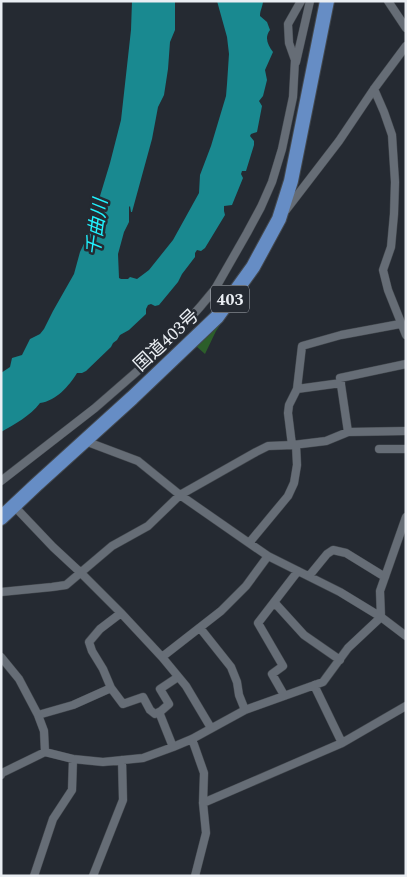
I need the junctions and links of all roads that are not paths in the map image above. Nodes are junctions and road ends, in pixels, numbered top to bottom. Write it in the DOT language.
graph roads {
  1 [pos="300,1"];
  2 [pos="310,1"];
  3 [pos="327,1"];
  4 [pos="388,1"];
  5 [pos="406,28"];
  6 [pos="406,46"];
  7 [pos="294,68"];
  8 [pos="312,79"];
  9 [pos="374,89"];
  10 [pos="279,219"];
  11 [pos="400,324"];
  12 [pos="406,335"];
  13 [pos="406,364"];
  14 [pos="341,383"];
  15 [pos="296,389"];
  16 [pos="406,430"];
  17 [pos="348,432"];
  18 [pos="85,441"];
  19 [pos="294,445"];
  20 [pos="406,448"];
  21 [pos="379,449"];
  22 [pos="1,481"];
  23 [pos="180,495"];
  24 [pos="14,506"];
  25 [pos="406,517"];
  26 [pos="1,518"];
  27 [pos="249,544"];
  28 [pos="268,556"];
  29 [pos="298,571"];
  30 [pos="81,573"];
  31 [pos="309,576"];
  32 [pos="385,577"];
  33 [pos="1,592"];
  34 [pos="274,602"];
  35 [pos="121,613"];
  36 [pos="381,617"];
  37 [pos="200,628"];
  38 [pos="406,636"];
  39 [pos="1,657"];
  40 [pos="162,657"];
  41 [pos="340,660"];
  42 [pos="178,677"];
  43 [pos="314,685"];
  44 [pos="111,688"];
  45 [pos="284,695"];
  46 [pos="406,706"];
  47 [pos="245,710"];
  48 [pos="160,712"];
  49 [pos="38,715"];
  50 [pos="211,728"];
  51 [pos="192,739"];
  52 [pos="342,743"];
  53 [pos="173,746"];
  54 [pos="45,752"];
  55 [pos="73,759"];
  56 [pos="122,760"];
  57 [pos="1,775"];
  58 [pos="203,803"];
  59 [pos="34,876"];
  60 [pos="93,876"];
  61 [pos="195,876"];
  1 -- 7 [label="street"];
  2 -- 7 [label="street"];
  3 -- 8 [label="highway, 国道403号 / 403"];
  4 -- 5 [label="street"];
  6 -- 9 [label="street"];
  7 -- 8 [label="street"];
  7 -- 22 [label="street"];
  8 -- 10 [label="highway, 国道403号 / 403"];
  9 -- 10 [label="street"];
  9 -- 11 [label="street"];
  10 -- 18 [label="highway, 国道403号 / 403"];
  11 -- 12 [label="street"];
  11 -- 15 [label="street"];
  13 -- 14 [label="street"];
  14 -- 15 [label="street"];
  14 -- 17 [label="street"];
  15 -- 19 [label="street"];
  16 -- 17 [label="street"];
  17 -- 19 [label="street"];
  18 -- 23 [label="street"];
  18 -- 24 [label="highway, 国道403号 / 403"];
  19 -- 23 [label="street"];
  19 -- 27 [label="street"];
  20 -- 21 [label="street"];
  23 -- 27 [label="street"];
  23 -- 30 [label="street"];
  24 -- 26 [label="highway, 国道403号 / 403"];
  24 -- 30 [label="street"];
  25 -- 32 [label="street"];
  27 -- 28 [label="street"];
  28 -- 29 [label="street"];
  28 -- 37 [label="street"];
  29 -- 31 [label="street"];
  29 -- 34 [label="street"];
  30 -- 33 [label="street"];
  30 -- 35 [label="street"];
  31 -- 32 [label="street"];
  31 -- 36 [label="street"];
  32 -- 36 [label="street"];
  34 -- 41 [label="street"];
  34 -- 45 [label="street"];
  35 -- 40 [label="street"];
  35 -- 44 [label="street"];
  36 -- 38 [label="street"];
  36 -- 41 [label="street"];
  37 -- 40 [label="street"];
  37 -- 47 [label="street"];
  39 -- 49 [label="street"];
  40 -- 42 [label="street"];
  41 -- 43 [label="street"];
  42 -- 48 [label="street"];
  42 -- 50 [label="street"];
  43 -- 45 [label="street"];
  43 -- 52 [label="street"];
  44 -- 48 [label="street"];
  44 -- 49 [label="street"];
  45 -- 47 [label="street"];
  46 -- 52 [label="street"];
  47 -- 50 [label="street"];
  48 -- 53 [label="street"];
  49 -- 54 [label="street"];
  50 -- 51 [label="street"];
  51 -- 53 [label="street"];
  51 -- 58 [label="street"];
  52 -- 58 [label="street"];
  53 -- 56 [label="street"];
  54 -- 55 [label="street"];
  54 -- 57 [label="street"];
  55 -- 56 [label="street"];
  55 -- 59 [label="street"];
  56 -- 60 [label="street"];
  58 -- 61 [label="street"];
}
